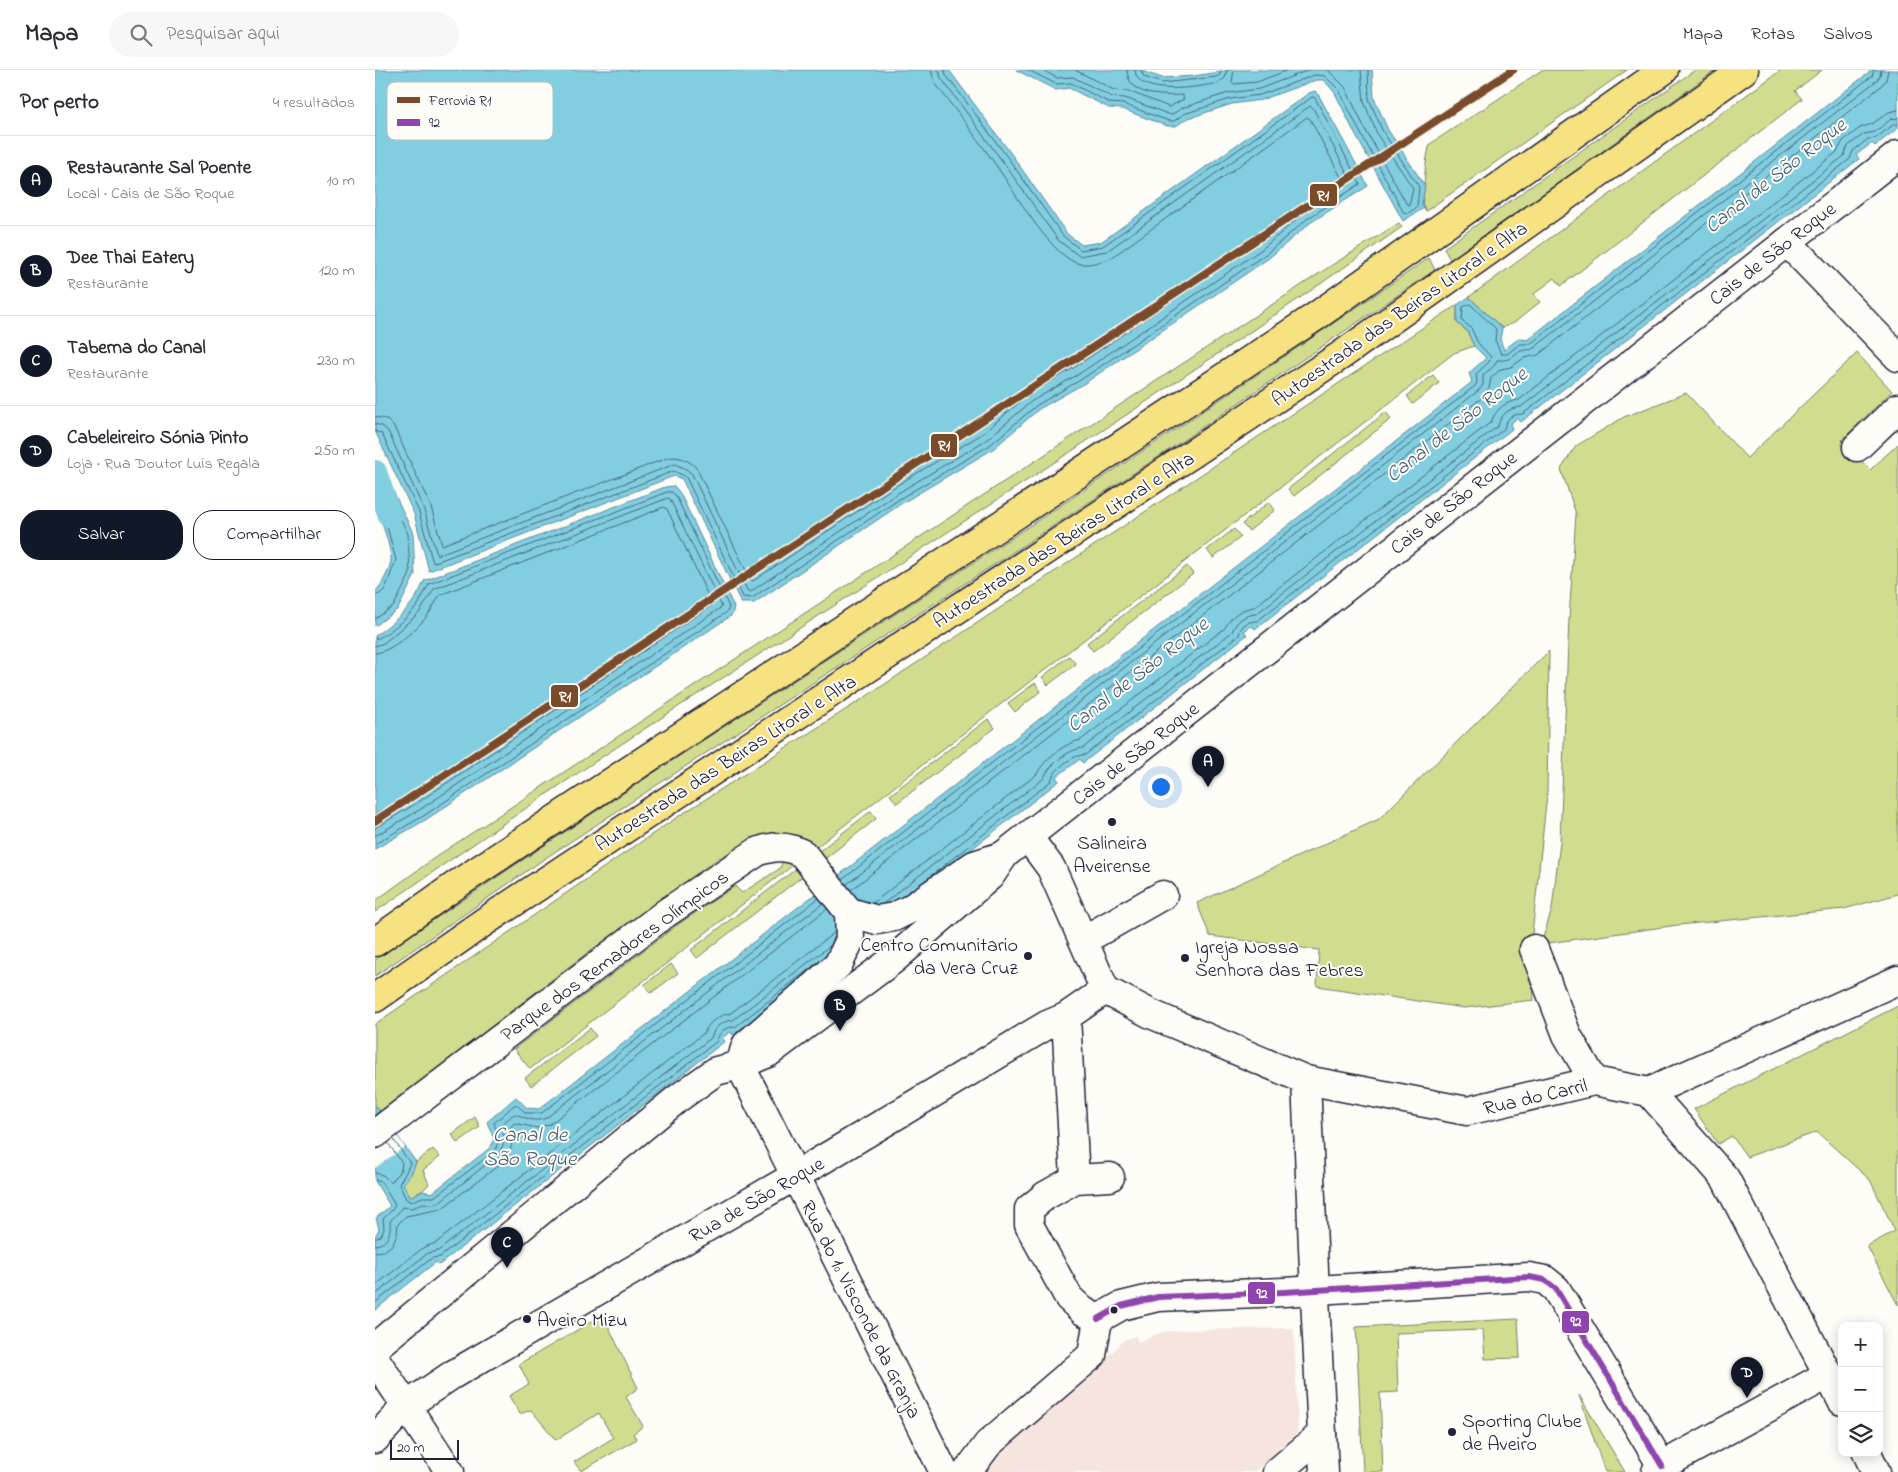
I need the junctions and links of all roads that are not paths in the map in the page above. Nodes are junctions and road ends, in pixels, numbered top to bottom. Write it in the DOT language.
graph roads {
  1 [pos="1663,70"];
  2 [pos="1744,70"];
  3 [pos="1898,156"];
  4 [pos="1787,242"];
  5 [pos="1898,357"];
  6 [pos="1898,408"];
  7 [pos="1857,447"];
  8 [pos="1028,837"];
  9 [pos="1005,854"];
  10 [pos="1163,895"];
  11 [pos="849,912"];
  12 [pos="1084,940"];
  13 [pos="375,942"];
  14 [pos="1534,949"];
  15 [pos="1898,980"];
  16 [pos="1105,990"];
  17 [pos="375,998"];
  18 [pos="1066,1017"];
  19 [pos="740,1065"];
  20 [pos="1306,1080"];
  21 [pos="1594,1081"];
  22 [pos="1649,1092"];
  23 [pos="381,1129"];
  24 [pos="795,1176"];
  25 [pos="1110,1177"];
  26 [pos="1075,1179"];
  27 [pos="1314,1290"];
  28 [pos="1098,1319"];
  29 [pos="375,1347"];
  30 [pos="375,1359"];
  31 [pos="1829,1374"];
  32 [pos="1838,1393"];
  33 [pos="406,1406"];
  34 [pos="1322,1434"];
  35 [pos="375,1439"];
  36 [pos="1869,1457"];
  37 [pos="1659,1469"];
  38 [pos="450,1472"];
  39 [pos="944,1472"];
  40 [pos="967,1472"];
  41 [pos="1277,1472"];
  42 [pos="1324,1472"];
  43 [pos="1876,1472"];
  1 -- 13 [label="highway"];
  2 -- 17 [label="highway, Autoestrada das Beiras Litoral e Alta"];
  3 -- 4 [label="street, Cais de São Roque"];
  4 -- 5 [label="street"];
  4 -- 8 [label="street, Cais de São Roque"];
  6 -- 7 [label="street"];
  8 -- 9 [label="street, Cais de São Roque"];
  8 -- 12 [label="street"];
  9 -- 11 [label="street"];
  9 -- 19 [label="street, Cais de São Roque"];
  10 -- 12 [label="street"];
  11 -- 19 [label="street"];
  11 -- 23 [label="street, Parque dos Remadores Olímpicos"];
  12 -- 16 [label="street"];
  14 -- 21 [label="street"];
  15 -- 22 [label="street"];
  16 -- 18 [label="street, Rua de São Roque"];
  16 -- 20 [label="street, Rua do Carril"];
  18 -- 24 [label="street, Rua de São Roque"];
  18 -- 26 [label="street"];
  19 -- 24 [label="street, Rua do 1º Visconde da Granja"];
  19 -- 29 [label="street, Cais de São Roque"];
  20 -- 21 [label="street, Rua do Carril"];
  20 -- 27 [label="street"];
  21 -- 22 [label="street, Rua do Carril"];
  22 -- 31 [label="street"];
  24 -- 33 [label="street, Rua de São Roque"];
  24 -- 39 [label="street, Rua do 1º Visconde da Granja"];
  25 -- 26 [label="street"];
  26 -- 28 [label="street"];
  27 -- 28 [label="street"];
  27 -- 34 [label="street"];
  27 -- 37 [label="street"];
  28 -- 40 [label="street"];
  30 -- 33 [label="street"];
  31 -- 32 [label="street"];
  31 -- 37 [label="street"];
  33 -- 35 [label="street, Rua de São Roque"];
  33 -- 38 [label="street"];
  34 -- 41 [label="street"];
  34 -- 42 [label="street"];
  36 -- 43 [label="street"];
}
